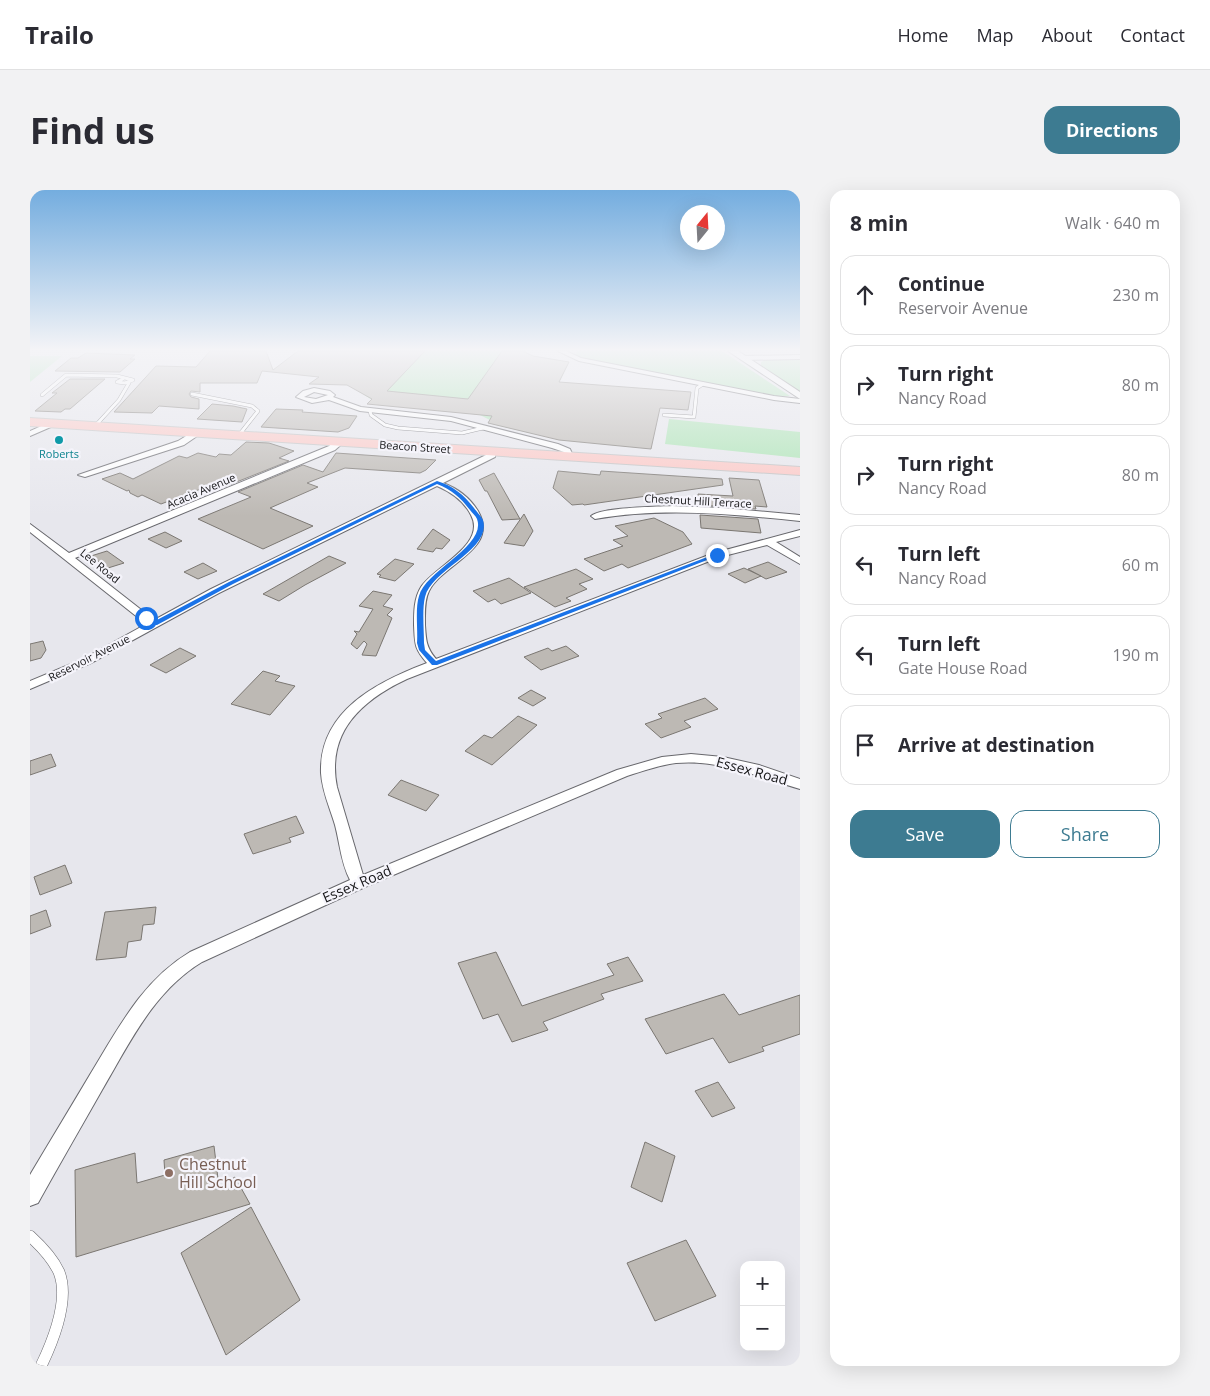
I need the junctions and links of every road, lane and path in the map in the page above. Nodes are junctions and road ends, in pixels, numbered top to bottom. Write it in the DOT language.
graph roads {
  1 [pos="114,406"];
  2 [pos="251,406"];
  3 [pos="349,406"];
  4 [pos="695,406"];
  5 [pos="370,411"];
  6 [pos="664,415"];
  7 [pos="30,422"];
  8 [pos="56,423"];
  9 [pos="96,425"];
  10 [pos="482,428"];
  11 [pos="199,432"];
  12 [pos="30,434"];
  13 [pos="240,435"];
  14 [pos="519,438"];
  15 [pos="340,442"];
  16 [pos="493,451"];
  17 [pos="530,453"];
  18 [pos="570,456"];
  19 [pos="800,471"];
  20 [pos="82,475"];
  21 [pos="437,483"];
  22 [pos="595,516"];
  23 [pos="800,518"];
  24 [pos="30,527"];
  25 [pos="800,533"];
  26 [pos="767,542"];
  27 [pos="68,557"];
  28 [pos="800,561"];
  29 [pos="155,624"];
  30 [pos="434,664"];
  31 [pos="30,686"];
  32 [pos="800,784"];
  33 [pos="358,882"];
  34 [pos="30,1195"];
  35 [pos="30,1236"];
  36 [pos="40,1366"];
  1 -- 9 [label="lane"];
  2 -- 13 [label="lane"];
  3 -- 5 [label="street"];
  4 -- 6 [label="lane"];
  5 -- 10 [label="street"];
  5 -- 10 [label="lane"];
  7 -- 8 [label="main road, Beacon Street"];
  8 -- 9 [label="main road, Beacon Street"];
  8 -- 12 [label="street"];
  9 -- 11 [label="main road, Beacon Street"];
  10 -- 14 [label="street"];
  11 -- 13 [label="main road, Beacon Street"];
  11 -- 20 [label="street"];
  13 -- 15 [label="main road, Beacon Street"];
  14 -- 17 [label="street"];
  14 -- 18 [label="street"];
  15 -- 16 [label="main road, Beacon Street"];
  15 -- 27 [label="street, Acacia Avenue"];
  16 -- 17 [label="main road, Beacon Street"];
  16 -- 21 [label="street, Reservoir Avenue"];
  17 -- 18 [label="main road, Beacon Street"];
  18 -- 19 [label="main road, Beacon Street"];
  21 -- 29 [label="street, Reservoir Avenue"];
  21 -- 30 [label="street"];
  22 -- 23 [label="street, Chestnut Hill Terrace"];
  24 -- 27 [label="street, Lee Road"];
  25 -- 26 [label="street"];
  26 -- 28 [label="street"];
  26 -- 30 [label="street"];
  27 -- 29 [label="street, Lee Road"];
  29 -- 31 [label="street, Reservoir Avenue"];
  30 -- 33 [label="street"];
  32 -- 33 [label="street, Essex Road"];
  33 -- 34 [label="street, Essex Road"];
  35 -- 36 [label="lane"];
}
